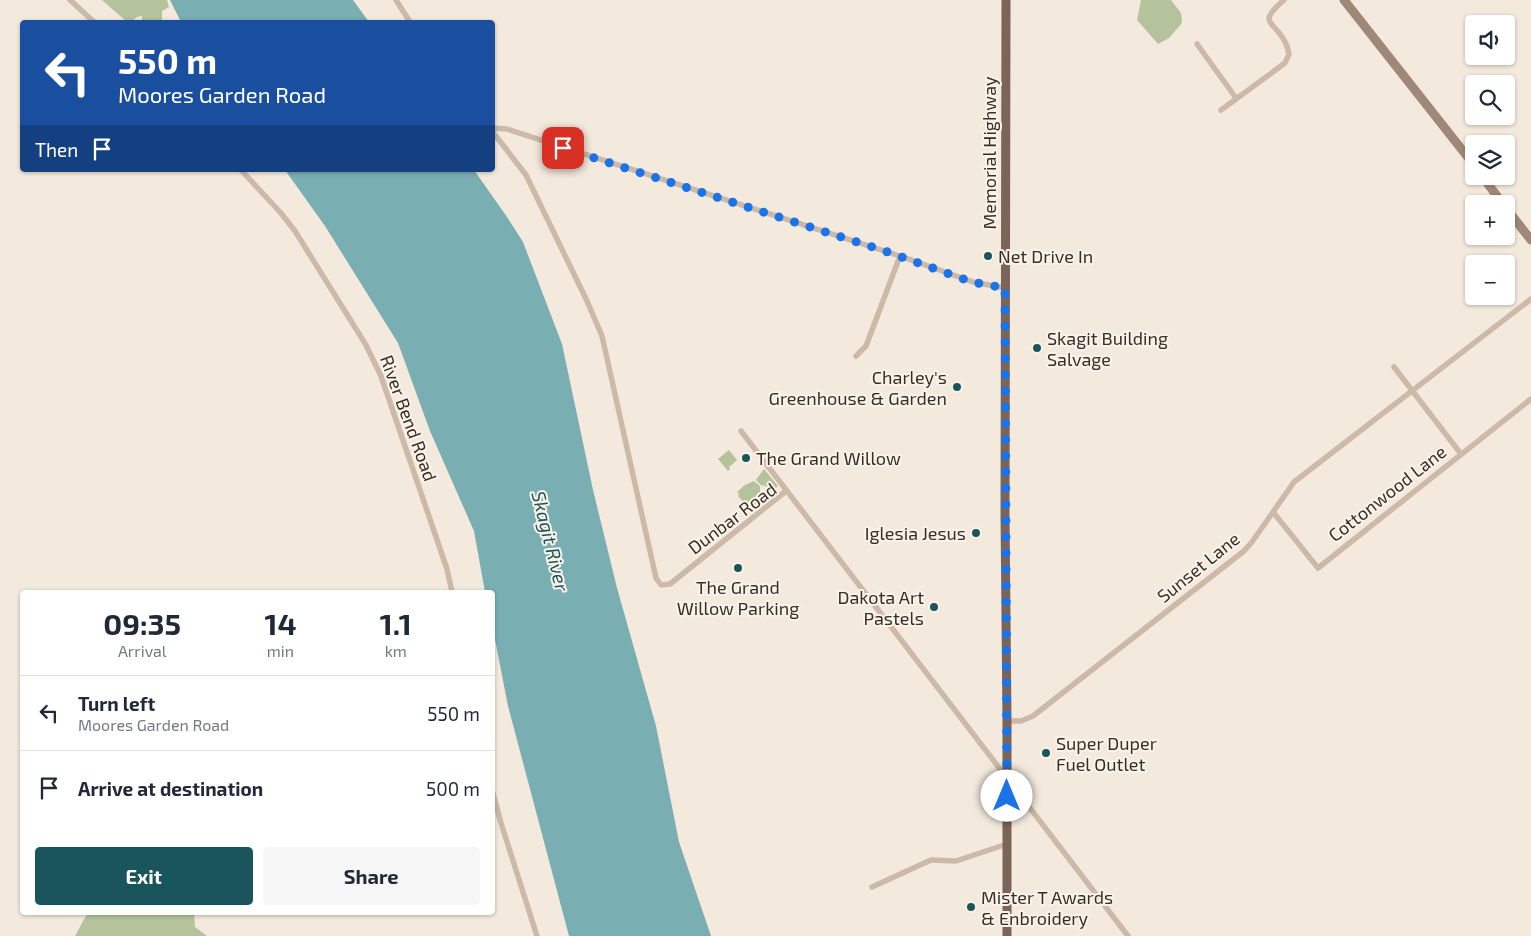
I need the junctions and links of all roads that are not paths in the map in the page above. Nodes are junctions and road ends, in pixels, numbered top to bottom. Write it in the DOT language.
graph roads {
  1 [pos="70,0"];
  2 [pos="396,0"];
  3 [pos="1006,0"];
  4 [pos="1284,0"];
  5 [pos="1344,0"];
  6 [pos="92,20"];
  7 [pos="409,20"];
  8 [pos="1197,44"];
  9 [pos="1236,98"];
  10 [pos="1221,110"];
  11 [pos="495,129"];
  12 [pos="495,133"];
  13 [pos="1465,154"];
  14 [pos="242,172"];
  15 [pos="1515,220"];
  16 [pos="1531,240"];
  17 [pos="900,256"];
  18 [pos="1005,288"];
  19 [pos="1531,299"];
  20 [pos="856,356"];
  21 [pos="1394,367"];
  22 [pos="1413,391"];
  23 [pos="1531,399"];
  24 [pos="741,431"];
  25 [pos="1461,454"];
  26 [pos="786,491"];
  27 [pos="1273,512"];
  28 [pos="452,590"];
  29 [pos="1007,721"];
  30 [pos="1007,778"];
  31 [pos="495,801"];
  32 [pos="1007,844"];
  33 [pos="872,887"];
  34 [pos="537,936"];
  35 [pos="1007,936"];
  36 [pos="1128,936"];
  1 -- 6 [label="street"];
  2 -- 7 [label="street"];
  3 -- 18 [label="main road, Memorial Highway"];
  4 -- 9 [label="street"];
  5 -- 13 [label="street"];
  8 -- 9 [label="street"];
  9 -- 10 [label="street"];
  11 -- 17 [label="street"];
  12 -- 26 [label="street, Dunbar Road"];
  14 -- 28 [label="street, River Bend Road"];
  15 -- 16 [label="street"];
  17 -- 18 [label="street"];
  17 -- 20 [label="street"];
  18 -- 29 [label="main road, Memorial Highway"];
  19 -- 22 [label="street, Sunset Lane"];
  21 -- 22 [label="street"];
  22 -- 25 [label="street"];
  22 -- 27 [label="street, Sunset Lane"];
  23 -- 25 [label="street, Cottonwood Lane"];
  24 -- 26 [label="street"];
  25 -- 27 [label="street, Cottonwood Lane"];
  26 -- 30 [label="street, Dunbar Road"];
  27 -- 29 [label="street, Sunset Lane"];
  29 -- 30 [label="main road, Memorial Highway"];
  30 -- 32 [label="main road, Memorial Highway"];
  30 -- 36 [label="street, Dunbar Road"];
  31 -- 34 [label="street"];
  32 -- 33 [label="street"];
  32 -- 35 [label="main road, Memorial Highway"];
}
